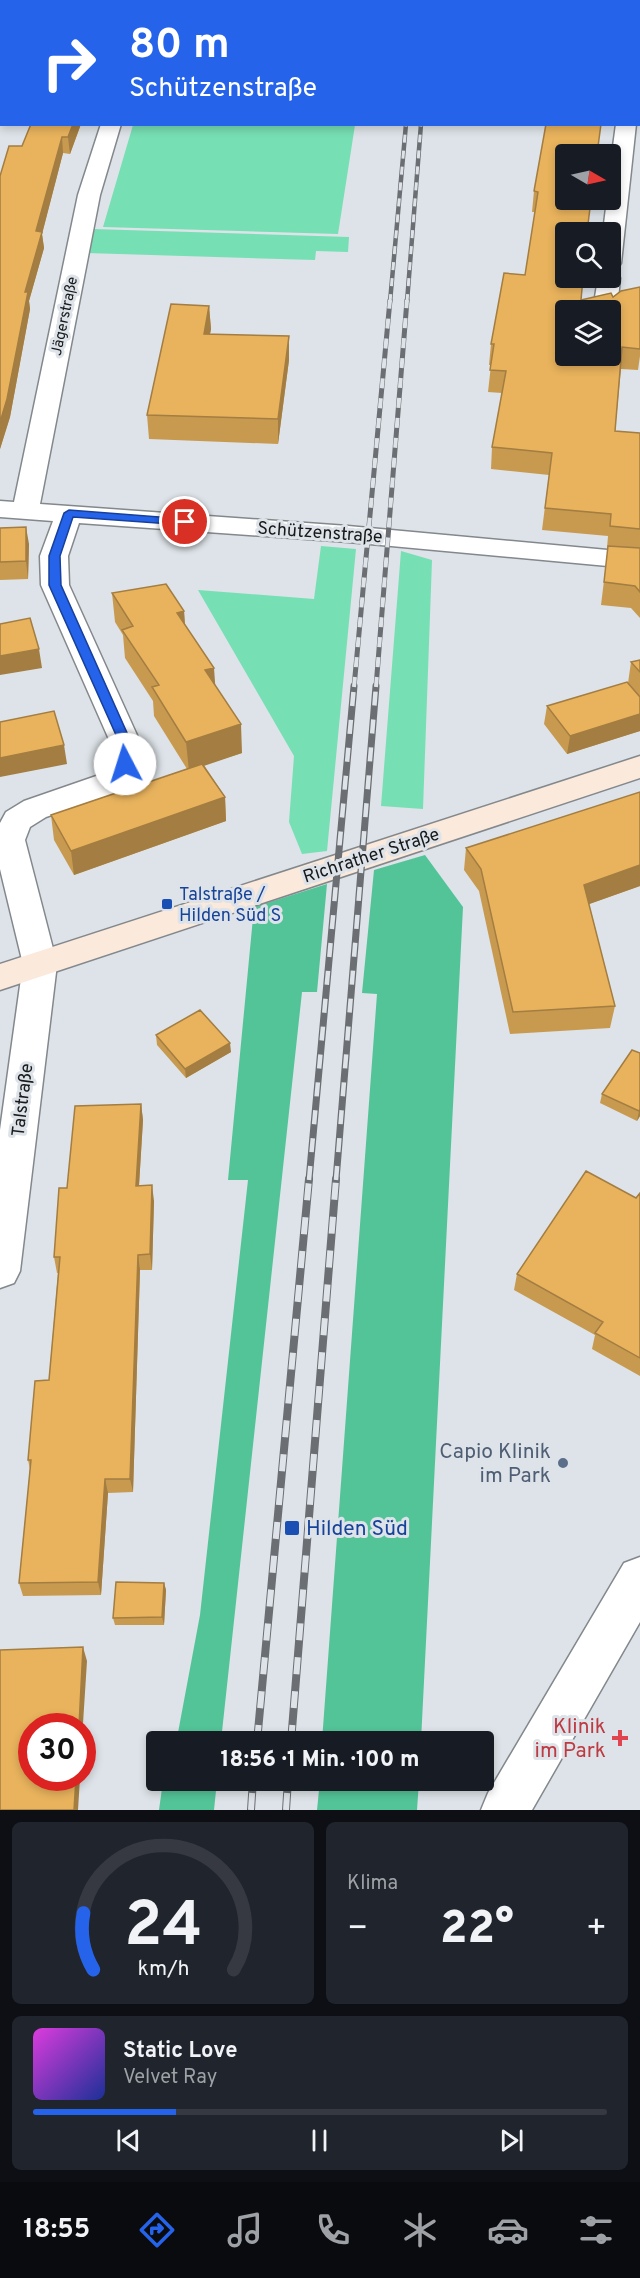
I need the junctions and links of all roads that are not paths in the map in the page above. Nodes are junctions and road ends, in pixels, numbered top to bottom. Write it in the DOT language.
graph roads {
  1 [pos="110,126"];
  2 [pos="626,126"];
  3 [pos="615,222"];
  4 [pos="13,510"];
  5 [pos="69,513"];
  6 [pos="640,561"];
  7 [pos="640,767"];
  8 [pos="40,964"];
  9 [pos="0,977"];
  10 [pos="0,1271"];
  11 [pos="640,1580"];
  12 [pos="505,1810"];
  1 -- 4 [label="street, Jägerstraße"];
  2 -- 3 [label="street"];
  4 -- 5 [label="street, Schützenstraße"];
  5 -- 6 [label="street, Schützenstraße"];
  5 -- 8 [label="street"];
  7 -- 8 [label="main road, Richrather Straße"];
  8 -- 9 [label="main road, Richrather Straße"];
  8 -- 10 [label="street, Talstraße"];
  11 -- 12 [label="street"];
}
